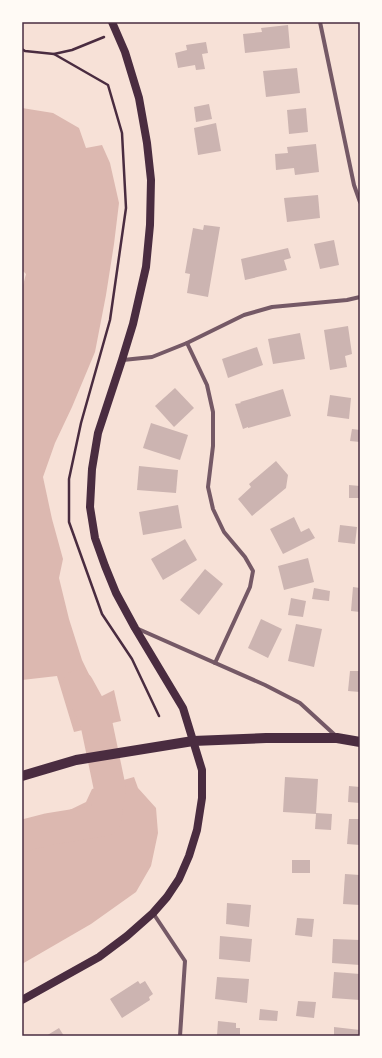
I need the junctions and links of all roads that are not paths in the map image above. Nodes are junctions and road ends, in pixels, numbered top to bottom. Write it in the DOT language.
graph roads {
  1 [pos="112,22"];
  2 [pos="320,22"];
  3 [pos="360,202"];
  4 [pos="360,297"];
  5 [pos="187,344"];
  6 [pos="122,360"];
  7 [pos="135,628"];
  8 [pos="215,663"];
  9 [pos="337,738"];
  10 [pos="193,741"];
  11 [pos="360,742"];
  12 [pos="22,776"];
  13 [pos="154,913"];
  14 [pos="22,1000"];
  15 [pos="180,1036"];
  1 -- 6 [label="main road"];
  2 -- 3 [label="street"];
  4 -- 5 [label="street"];
  5 -- 6 [label="street"];
  5 -- 8 [label="street"];
  6 -- 7 [label="main road"];
  7 -- 8 [label="street"];
  7 -- 10 [label="main road"];
  8 -- 9 [label="street"];
  9 -- 10 [label="main road"];
  9 -- 11 [label="main road"];
  10 -- 12 [label="main road"];
  10 -- 13 [label="main road"];
  13 -- 14 [label="main road"];
  13 -- 15 [label="street"];
}
